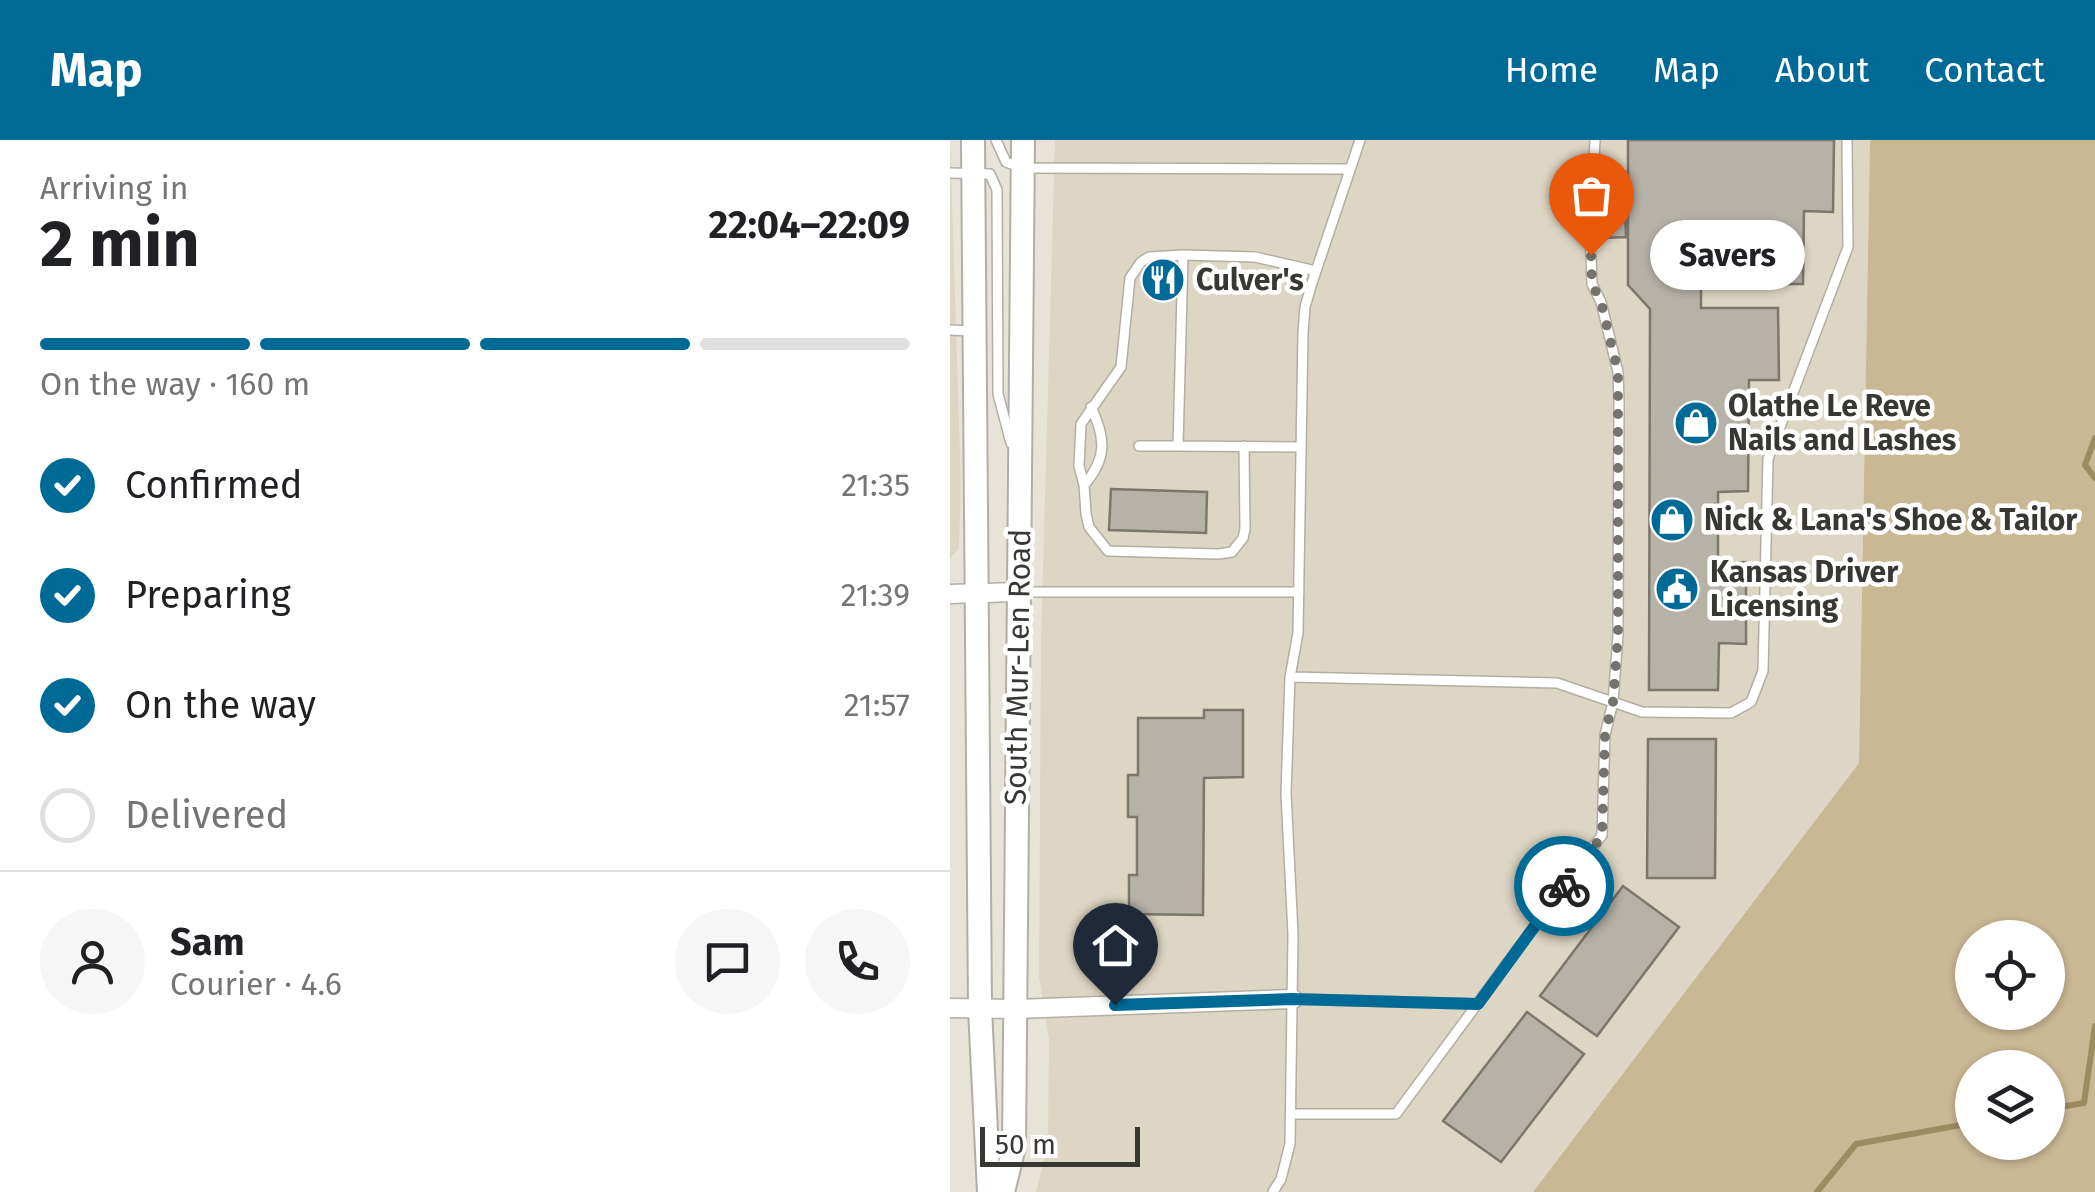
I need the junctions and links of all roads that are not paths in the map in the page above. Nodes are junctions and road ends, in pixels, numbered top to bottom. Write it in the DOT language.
graph roads {
  1 [pos="972,140"];
  2 [pos="996,140"];
  3 [pos="1023,140"];
  4 [pos="1360,140"];
  5 [pos="1595,140"];
  6 [pos="1847,140"];
  7 [pos="1022,168"];
  8 [pos="1349,169"];
  9 [pos="961,173"];
  10 [pos="1184,255"];
  11 [pos="1316,271"];
  12 [pos="962,330"];
  13 [pos="1091,407"];
  14 [pos="1139,446"];
  15 [pos="1178,446"];
  16 [pos="1244,446"];
  17 [pos="1301,447"];
  18 [pos="1020,474"];
  19 [pos="1084,485"];
  20 [pos="1019,592"];
  21 [pos="1299,592"];
  22 [pos="975,593"];
  23 [pos="950,594"];
  24 [pos="1290,677"];
  25 [pos="1613,702"];
  26 [pos="1292,999"];
  27 [pos="1478,1004"];
  28 [pos="950,1008"];
  29 [pos="980,1009"];
  30 [pos="1015,1009"];
  31 [pos="1291,1114"];
  32 [pos="989,1192"];
  33 [pos="1003,1192"];
  34 [pos="1273,1192"];
  1 -- 9 [label="main road, South Mur-Len Road"];
  2 -- 7 [label="lane"];
  3 -- 7 [label="main road, South Mur-Len Road"];
  4 -- 8 [label="lane"];
  5 -- 25 [label="lane"];
  6 -- 25 [label="lane"];
  7 -- 8 [label="lane"];
  7 -- 18 [label="main road, South Mur-Len Road"];
  8 -- 11 [label="lane"];
  9 -- 12 [label="main road, South Mur-Len Road"];
  9 -- 18 [label="lane"];
  10 -- 11 [label="lane"];
  10 -- 13 [label="lane"];
  10 -- 15 [label="lane"];
  11 -- 17 [label="lane"];
  12 -- 22 [label="main road, South Mur-Len Road"];
  13 -- 19 [label="lane"];
  13 -- 19 [label="lane"];
  14 -- 15 [label="lane"];
  15 -- 16 [label="lane"];
  16 -- 17 [label="lane"];
  16 -- 19 [label="lane"];
  17 -- 21 [label="lane"];
  18 -- 20 [label="main road, South Mur-Len Road"];
  20 -- 21 [label="lane"];
  20 -- 22 [label="street"];
  20 -- 30 [label="main road, South Mur-Len Road"];
  21 -- 24 [label="lane"];
  22 -- 23 [label="street"];
  22 -- 29 [label="main road, South Mur-Len Road"];
  24 -- 25 [label="lane"];
  24 -- 26 [label="lane"];
  25 -- 27 [label="lane"];
  26 -- 27 [label="lane"];
  26 -- 30 [label="street"];
  26 -- 31 [label="lane"];
  27 -- 31 [label="lane"];
  28 -- 29 [label="street"];
  29 -- 30 [label="street"];
  29 -- 32 [label="main road, South Mur-Len Road"];
  30 -- 33 [label="main road, South Mur-Len Road"];
  31 -- 34 [label="lane"];
}
